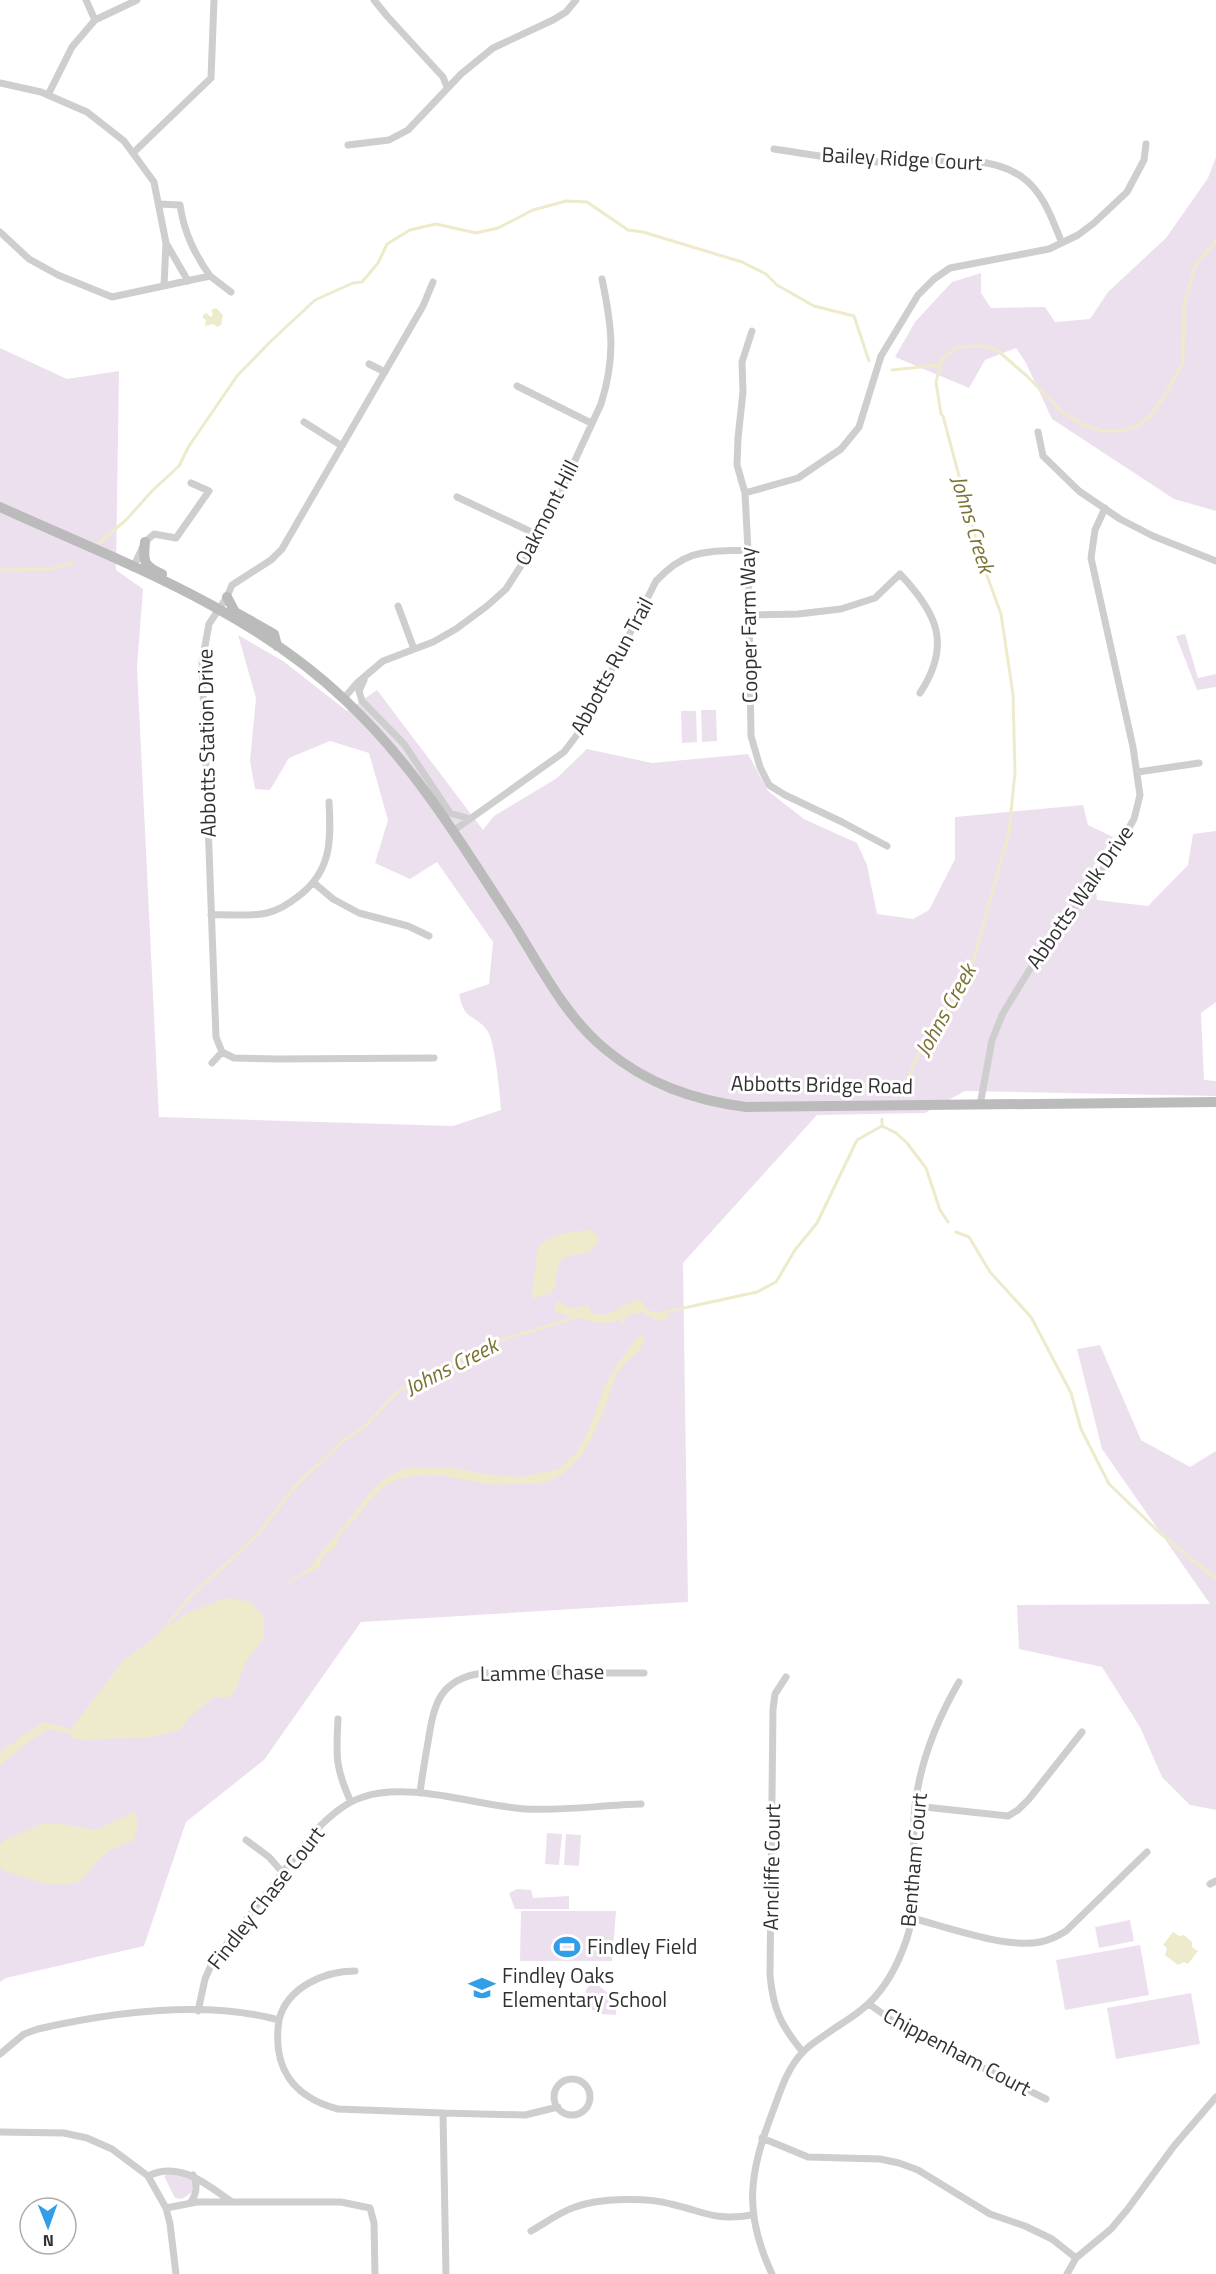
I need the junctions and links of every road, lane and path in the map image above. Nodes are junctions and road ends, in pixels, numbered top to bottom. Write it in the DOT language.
graph roads {
  1 [pos="86,0"];
  2 [pos="137,0"];
  3 [pos="214,0"];
  4 [pos="374,0"];
  5 [pos="576,0"];
  6 [pos="94,20"];
  7 [pos="0,83"];
  8 [pos="447,87"];
  9 [pos="48,95"];
  10 [pos="1146,144"];
  11 [pos="348,145"];
  12 [pos="774,149"];
  13 [pos="133,153"];
  14 [pos="159,204"];
  15 [pos="0,232"];
  16 [pos="165,243"];
  17 [pos="1062,243"];
  18 [pos="210,276"];
  19 [pos="602,279"];
  20 [pos="188,281"];
  21 [pos="433,282"];
  22 [pos="164,286"];
  23 [pos="231,292"];
  24 [pos="752,331"];
  25 [pos="369,364"];
  26 [pos="385,372"];
  27 [pos="517,386"];
  28 [pos="304,422"];
  29 [pos="591,423"];
  30 [pos="1038,432"];
  31 [pos="342,446"];
  32 [pos="191,483"];
  33 [pos="745,493"];
  34 [pos="456,497"];
  35 [pos="0,507"];
  36 [pos="1105,508"];
  37 [pos="540,536"];
  38 [pos="145,542"];
  39 [pos="748,550"];
  40 [pos="1216,561"];
  41 [pos="121,562"];
  42 [pos="133,568"];
  43 [pos="186,592"];
  44 [pos="227,597"];
  45 [pos="398,606"];
  46 [pos="218,609"];
  47 [pos="749,615"];
  48 [pos="277,646"];
  49 [pos="414,649"];
  50 [pos="367,674"];
  51 [pos="920,693"];
  52 [pos="344,698"];
  53 [pos="1199,763"];
  54 [pos="1138,772"];
  55 [pos="330,802"];
  56 [pos="470,819"];
  57 [pos="453,831"];
  58 [pos="887,846"];
  59 [pos="314,884"];
  60 [pos="211,915"];
  61 [pos="429,936"];
  62 [pos="222,1052"];
  63 [pos="434,1058"];
  64 [pos="212,1063"];
  65 [pos="1216,1102"];
  66 [pos="980,1105"];
  67 [pos="645,1673"];
  68 [pos="786,1677"];
  69 [pos="959,1682"];
  70 [pos="338,1719"];
  71 [pos="1082,1732"];
  72 [pos="420,1793"];
  73 [pos="351,1802"];
  74 [pos="641,1804"];
  75 [pos="915,1806"];
  76 [pos="246,1840"];
  77 [pos="1147,1852"];
  78 [pos="283,1872"];
  79 [pos="912,1918"];
  80 [pos="356,1971"];
  81 [pos="869,2004"];
  82 [pos="198,2011"];
  83 [pos="279,2020"];
  84 [pos="803,2052"];
  85 [pos="0,2054"];
  86 [pos="1216,2097"];
  87 [pos="1046,2099"];
  88 [pos="558,2107"];
  89 [pos="443,2113"];
  90 [pos="0,2132"];
  91 [pos="762,2138"];
  92 [pos="193,2175"];
  93 [pos="148,2176"];
  94 [pos="232,2202"];
  95 [pos="190,2203"];
  96 [pos="166,2208"];
  97 [pos="752,2215"];
  98 [pos="531,2231"];
  99 [pos="1076,2258"];
  100 [pos="176,2274"];
  101 [pos="375,2274"];
  102 [pos="446,2274"];
  103 [pos="772,2274"];
  104 [pos="1067,2274"];
  1 -- 6 [label="street"];
  2 -- 6 [label="street"];
  3 -- 13 [label="street"];
  4 -- 8 [label="street"];
  5 -- 8 [label="street"];
  6 -- 9 [label="street"];
  7 -- 9 [label="street"];
  8 -- 11 [label="street"];
  9 -- 13 [label="street"];
  10 -- 17 [label="street"];
  12 -- 17 [label="street, Bailey Ridge Court"];
  13 -- 14 [label="street"];
  14 -- 16 [label="street"];
  14 -- 18 [label="street"];
  15 -- 22 [label="street"];
  16 -- 20 [label="street"];
  16 -- 22 [label="street"];
  17 -- 33 [label="street"];
  18 -- 20 [label="street"];
  18 -- 23 [label="street"];
  19 -- 29 [label="street, Oakmont Hill"];
  20 -- 22 [label="street"];
  21 -- 26 [label="street, Abbotts Station Drive"];
  24 -- 33 [label="street, Cooper Farm Way"];
  25 -- 26 [label="street"];
  26 -- 31 [label="street, Abbotts Station Drive"];
  27 -- 29 [label="street"];
  28 -- 31 [label="street"];
  29 -- 37 [label="street, Oakmont Hill"];
  30 -- 36 [label="street"];
  31 -- 44 [label="street, Abbotts Station Drive"];
  32 -- 38 [label="street"];
  33 -- 39 [label="street, Cooper Farm Way"];
  34 -- 37 [label="street"];
  35 -- 41 [label="main road, Abbotts Bridge Road"];
  36 -- 40 [label="street"];
  36 -- 54 [label="street, Abbotts Walk Drive"];
  37 -- 49 [label="street, Oakmont Hill"];
  38 -- 41 [label="street"];
  38 -- 42 [label="street"];
  38 -- 43 [label="main road, Abbotts Bridge Road"];
  39 -- 47 [label="street, Cooper Farm Way"];
  39 -- 56 [label="street, Abbotts Run Trail"];
  41 -- 42 [label="main road, Abbotts Bridge Road"];
  42 -- 43 [label="main road, Abbotts Bridge Road"];
  43 -- 46 [label="main road, Abbotts Bridge Road"];
  44 -- 46 [label="street, Abbotts Station Drive"];
  44 -- 48 [label="main road, Abbotts Bridge Road"];
  45 -- 49 [label="street"];
  46 -- 48 [label="main road, Abbotts Bridge Road"];
  46 -- 60 [label="street, Abbotts Station Drive"];
  47 -- 51 [label="street"];
  47 -- 58 [label="street, Cooper Farm Way"];
  48 -- 52 [label="main road, Abbotts Bridge Road"];
  49 -- 50 [label="street, Oakmont Hill"];
  50 -- 52 [label="street, Oakmont Hill"];
  50 -- 56 [label="street"];
  52 -- 57 [label="main road, Abbotts Bridge Road"];
  53 -- 54 [label="street"];
  54 -- 66 [label="street, Abbotts Walk Drive"];
  55 -- 59 [label="street"];
  56 -- 57 [label="street, Abbotts Run Trail"];
  57 -- 66 [label="main road, Abbotts Bridge Road"];
  59 -- 60 [label="street"];
  59 -- 61 [label="street"];
  60 -- 62 [label="street, Abbotts Station Drive"];
  62 -- 63 [label="street"];
  62 -- 64 [label="street"];
  65 -- 66 [label="main road, Abbotts Bridge Road"];
  67 -- 72 [label="street, Lamme Chase"];
  68 -- 84 [label="street, Arncliffe Court"];
  69 -- 75 [label="street, Bentham Court"];
  70 -- 73 [label="street"];
  71 -- 75 [label="street"];
  72 -- 73 [label="street, Findley Chase Court"];
  72 -- 74 [label="street, Findley Chase Court"];
  73 -- 78 [label="street, Findley Chase Court"];
  75 -- 79 [label="street, Bentham Court"];
  76 -- 78 [label="street"];
  77 -- 79 [label="street"];
  78 -- 82 [label="street, Findley Chase Court"];
  79 -- 81 [label="street, Bentham Court"];
  80 -- 83 [label="street"];
  81 -- 84 [label="street, Bentham Court"];
  81 -- 87 [label="street, Chippenham Court"];
  82 -- 83 [label="street"];
  82 -- 85 [label="street"];
  83 -- 89 [label="street"];
  84 -- 91 [label="street, Bentham Court"];
  86 -- 99 [label="street"];
  88 -- 88 [label="street"];
  88 -- 89 [label="street"];
  89 -- 102 [label="street"];
  90 -- 93 [label="street"];
  91 -- 97 [label="street, Bentham Court"];
  91 -- 99 [label="street"];
  92 -- 93 [label="street"];
  92 -- 94 [label="street"];
  92 -- 95 [label="street"];
  93 -- 96 [label="street"];
  94 -- 95 [label="street"];
  94 -- 101 [label="street"];
  95 -- 96 [label="street"];
  96 -- 100 [label="street"];
  97 -- 98 [label="street"];
  97 -- 103 [label="street, Bentham Court"];
  99 -- 104 [label="street"];
}
